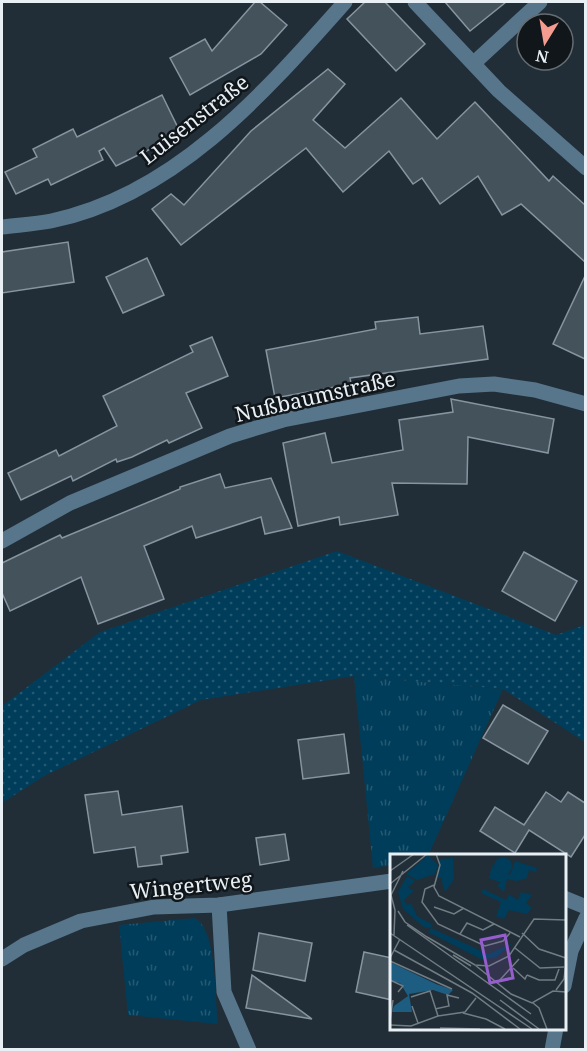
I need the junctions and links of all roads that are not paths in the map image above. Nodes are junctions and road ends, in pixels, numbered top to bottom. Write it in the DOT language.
graph roads {
  1 [pos="345,2"];
  2 [pos="415,2"];
  3 [pos="540,2"];
  4 [pos="474,63"];
  5 [pos="585,168"];
  6 [pos="2,227"];
  7 [pos="585,404"];
  8 [pos="2,541"];
  9 [pos="390,880"];
  10 [pos="566,899"];
  11 [pos="219,905"];
  12 [pos="585,907"];
  13 [pos="585,918"];
  14 [pos="2,959"];
  15 [pos="566,976"];
  16 [pos="556,1030"];
  17 [pos="249,1050"];
  18 [pos="552,1050"];
  1 -- 6 [label="street, Luisenstraße"];
  2 -- 4 [label="street"];
  3 -- 4 [label="street"];
  4 -- 5 [label="street"];
  7 -- 8 [label="street, Nußbaumstraße"];
  9 -- 11 [label="street, Wingertweg"];
  10 -- 12 [label="street"];
  11 -- 14 [label="street, Wingertweg"];
  11 -- 17 [label="street"];
  13 -- 15 [label="street"];
  16 -- 18 [label="street"];
}
